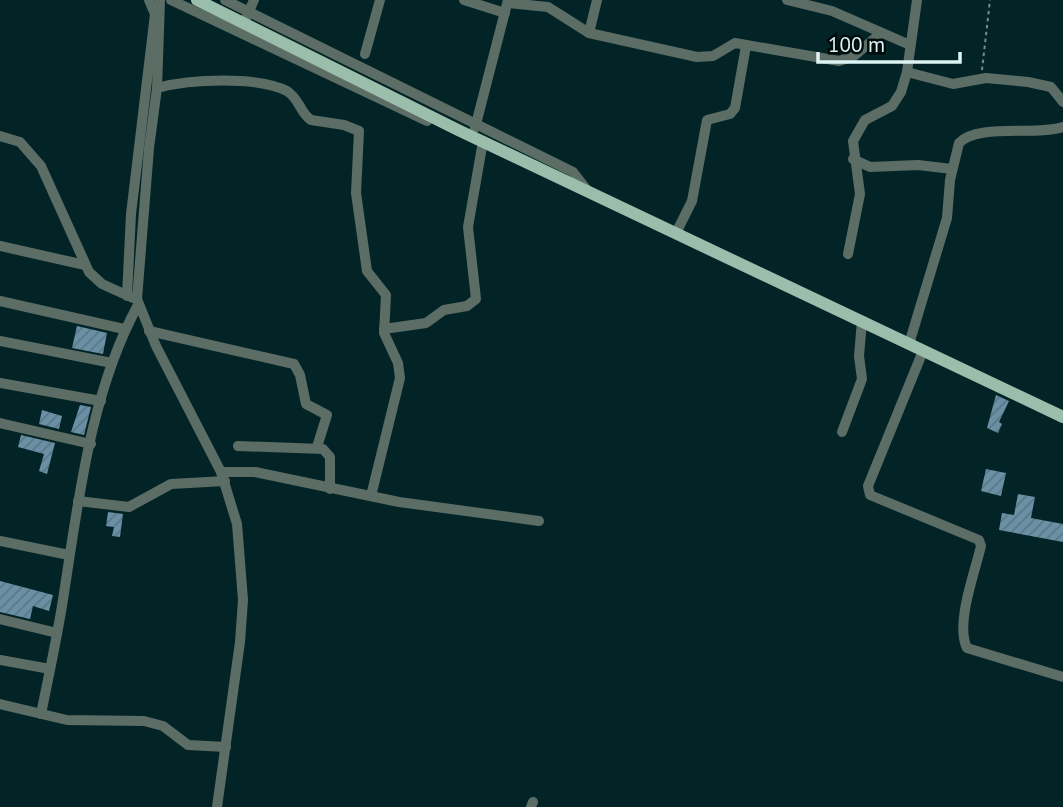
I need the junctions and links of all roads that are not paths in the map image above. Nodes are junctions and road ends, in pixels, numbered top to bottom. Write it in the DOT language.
graph roads {
  1 [pos="149,0"];
  2 [pos="160,0"];
  3 [pos="171,0"];
  4 [pos="197,0"];
  5 [pos="225,0"];
  6 [pos="254,0"];
  7 [pos="380,0"];
  8 [pos="464,0"];
  9 [pos="597,0"];
  10 [pos="787,0"];
  11 [pos="916,0"];
  12 [pos="507,5"];
  13 [pos="249,12"];
  14 [pos="243,24"];
  15 [pos="589,33"];
  16 [pos="881,33"];
  17 [pos="910,45"];
  18 [pos="746,46"];
  19 [pos="365,54"];
  20 [pos="907,72"];
  21 [pos="158,88"];
  22 [pos="1063,102"];
  23 [pos="1063,127"];
  24 [pos="0,136"];
  25 [pos="478,137"];
  26 [pos="853,159"];
  27 [pos="952,169"];
  28 [pos="587,190"];
  29 [pos="676,233"];
  30 [pos="0,246"];
  31 [pos="848,254"];
  32 [pos="85,265"];
  33 [pos="134,300"];
  34 [pos="0,301"];
  35 [pos="862,321"];
  36 [pos="124,329"];
  37 [pos="384,329"];
  38 [pos="149,331"];
  39 [pos="0,341"];
  40 [pos="909,344"];
  41 [pos="923,351"];
  42 [pos="112,363"];
  43 [pos="0,383"];
  44 [pos="101,401"];
  45 [pos="1063,417"];
  46 [pos="0,423"];
  47 [pos="842,432"];
  48 [pos="91,444"];
  49 [pos="238,446"];
  50 [pos="317,447"];
  51 [pos="223,476"];
  52 [pos="330,489"];
  53 [pos="372,496"];
  54 [pos="78,501"];
  55 [pos="539,521"];
  56 [pos="0,541"];
  57 [pos="69,555"];
  58 [pos="0,620"];
  59 [pos="57,633"];
  60 [pos="0,660"];
  61 [pos="50,669"];
  62 [pos="1063,677"];
  63 [pos="0,704"];
  64 [pos="41,715"];
  65 [pos="226,747"];
  66 [pos="217,807"];
  1 -- 33 [label="street"];
  2 -- 21 [label="street"];
  3 -- 25 [label="street"];
  4 -- 14 [label="main road"];
  5 -- 13 [label="street"];
  6 -- 13 [label="street"];
  7 -- 19 [label="street"];
  8 -- 12 [label="street"];
  9 -- 15 [label="street"];
  10 -- 16 [label="street"];
  11 -- 17 [label="street"];
  12 -- 15 [label="street"];
  12 -- 25 [label="street"];
  13 -- 14 [label="street"];
  13 -- 25 [label="street"];
  14 -- 25 [label="main road"];
  15 -- 18 [label="street"];
  16 -- 17 [label="street"];
  16 -- 18 [label="street"];
  17 -- 20 [label="street"];
  18 -- 29 [label="street"];
  20 -- 22 [label="street"];
  20 -- 26 [label="street"];
  21 -- 33 [label="street"];
  21 -- 37 [label="street"];
  23 -- 27 [label="street"];
  24 -- 32 [label="street"];
  25 -- 28 [label="main road"];
  25 -- 28 [label="street"];
  25 -- 37 [label="street"];
  26 -- 27 [label="street"];
  26 -- 31 [label="street"];
  27 -- 40 [label="street"];
  28 -- 29 [label="main road"];
  29 -- 35 [label="main road"];
  30 -- 32 [label="street"];
  32 -- 33 [label="street"];
  33 -- 36 [label="street"];
  33 -- 38 [label="street"];
  34 -- 36 [label="street"];
  35 -- 40 [label="main road"];
  35 -- 47 [label="street"];
  36 -- 42 [label="street"];
  37 -- 53 [label="street"];
  38 -- 50 [label="street"];
  38 -- 51 [label="street"];
  39 -- 42 [label="street"];
  40 -- 41 [label="main road"];
  41 -- 45 [label="main road"];
  41 -- 62 [label="street"];
  42 -- 44 [label="street"];
  43 -- 44 [label="street"];
  44 -- 48 [label="street"];
  46 -- 48 [label="street"];
  48 -- 54 [label="street"];
  49 -- 50 [label="street"];
  50 -- 52 [label="street"];
  51 -- 52 [label="street"];
  51 -- 54 [label="street"];
  51 -- 65 [label="street"];
  52 -- 53 [label="street"];
  53 -- 55 [label="street"];
  54 -- 57 [label="street"];
  56 -- 57 [label="street"];
  57 -- 59 [label="street"];
  58 -- 59 [label="street"];
  59 -- 61 [label="street"];
  60 -- 61 [label="street"];
  61 -- 64 [label="street"];
  63 -- 64 [label="street"];
  64 -- 65 [label="street"];
  65 -- 66 [label="street"];
}
